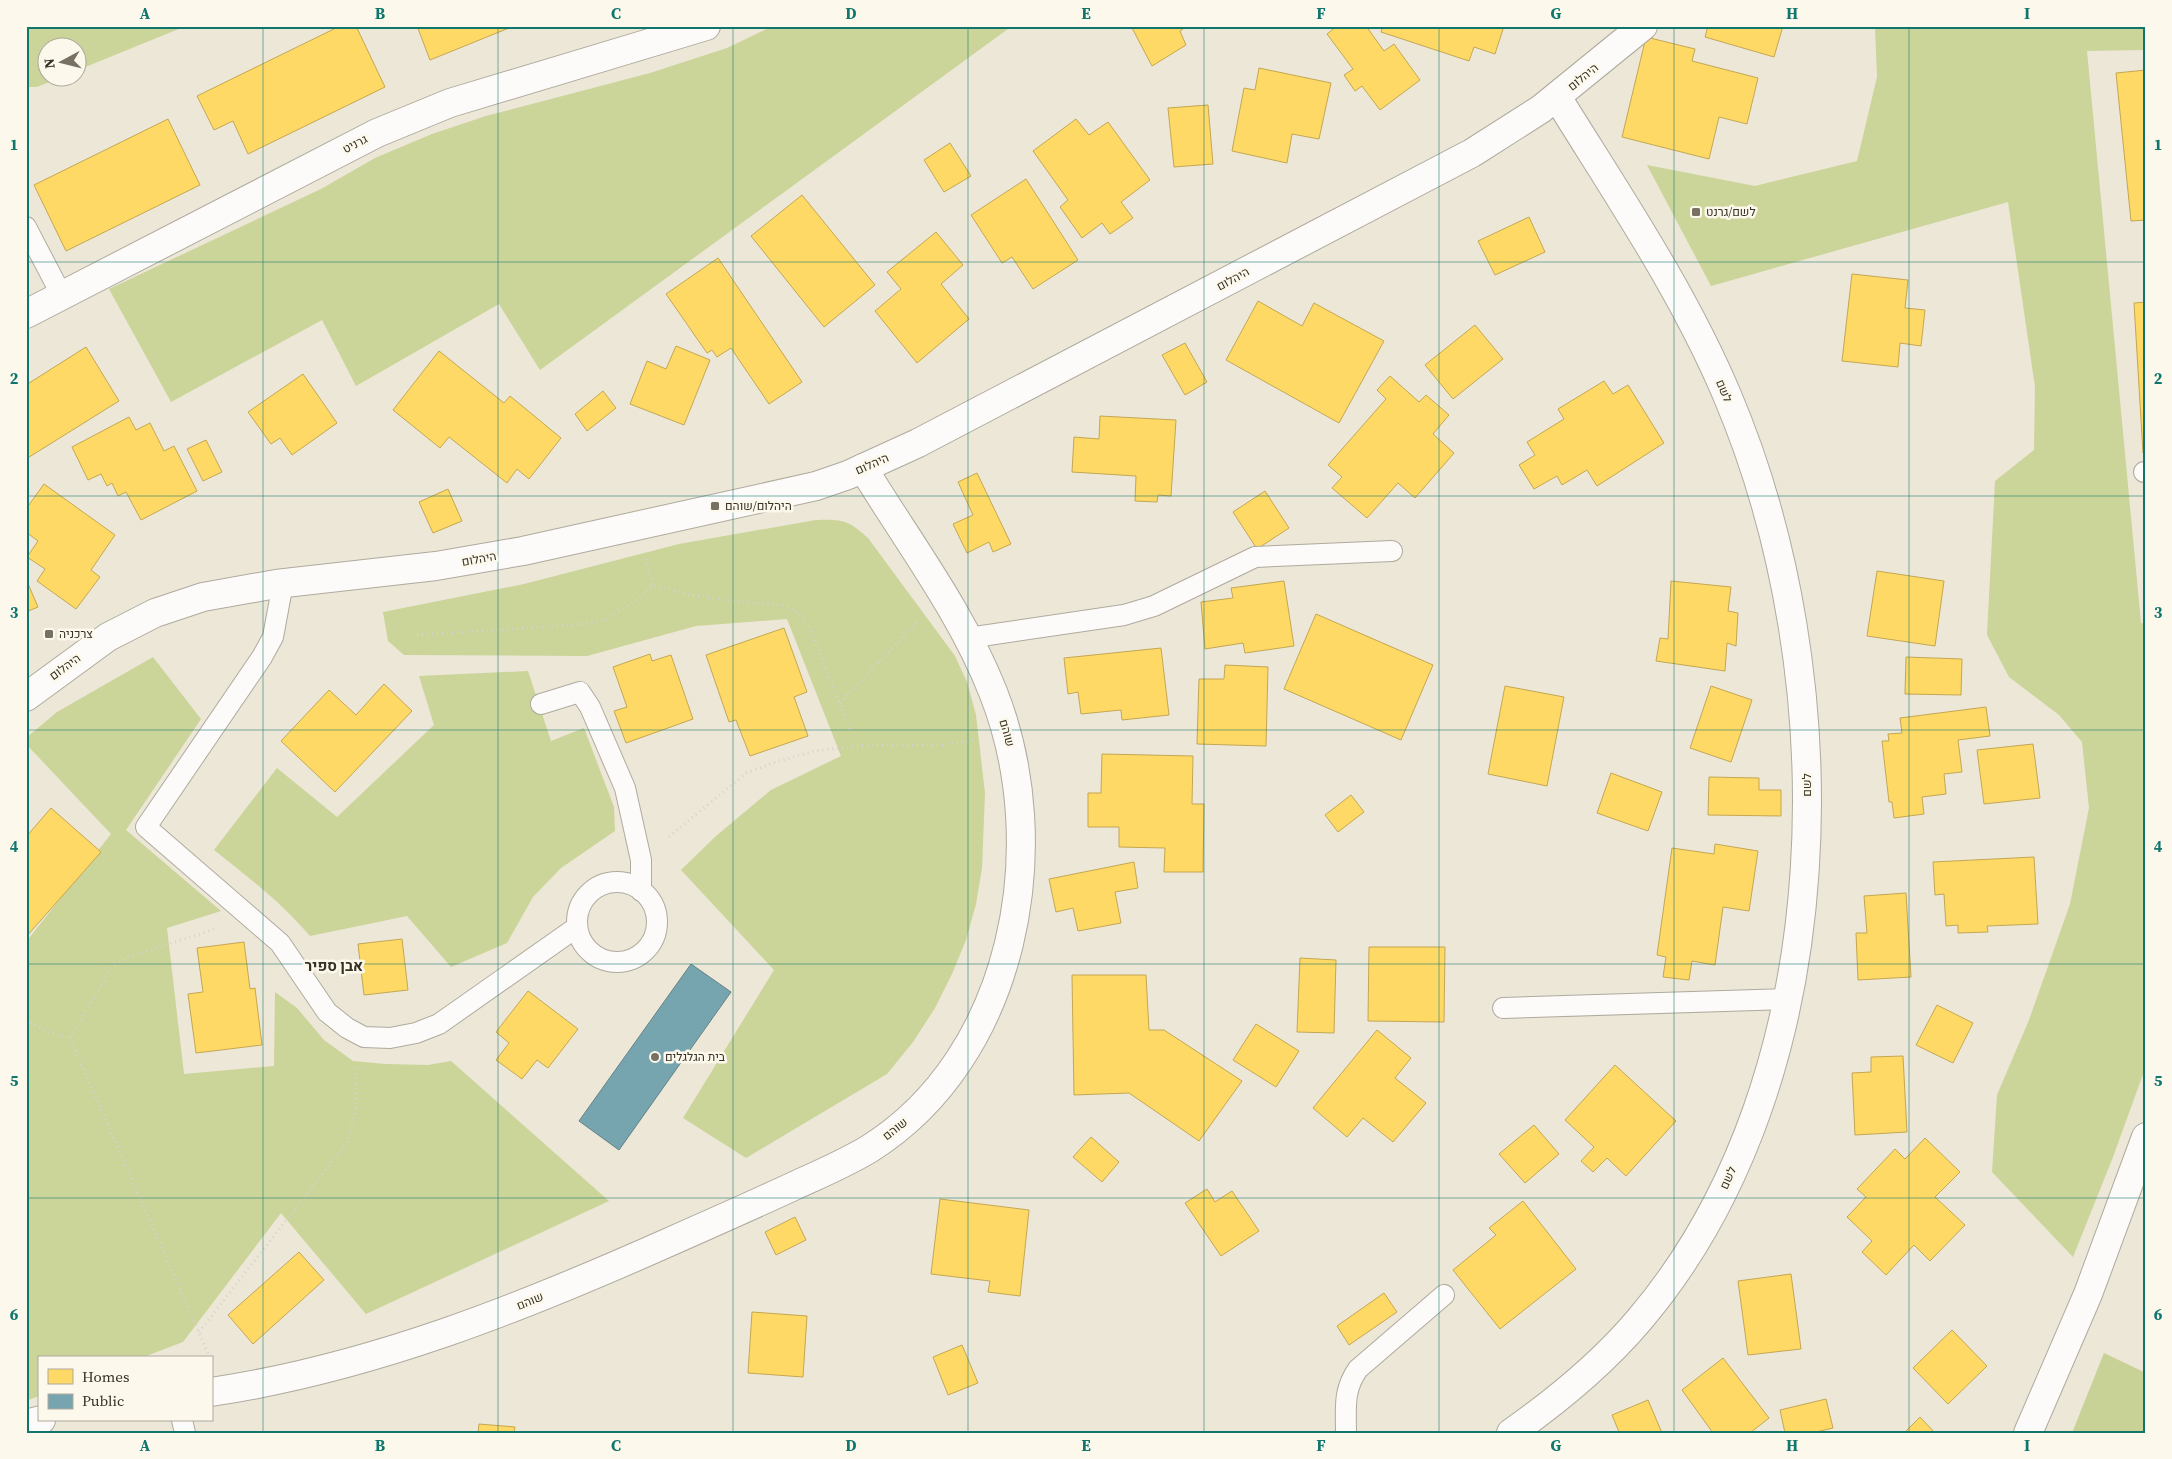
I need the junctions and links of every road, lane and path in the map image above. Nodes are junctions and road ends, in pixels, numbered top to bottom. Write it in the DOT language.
graph roads {
  1 [pos="706,26"];
  2 [pos="1643,26"];
  3 [pos="1557,96"];
  4 [pos="26,227"];
  5 [pos="62,296"];
  6 [pos="26,314"];
  7 [pos="864,468"];
  8 [pos="1392,551"];
  9 [pos="283,583"];
  10 [pos="944,595"];
  11 [pos="417,634"];
  12 [pos="968,638"];
  13 [pos="26,697"];
  14 [pos="840,703"];
  15 [pos="541,704"];
  16 [pos="1006,727"];
  17 [pos="850,730"];
  18 [pos="641,860"];
  19 [pos="641,891"];
  20 [pos="251,918"];
  21 [pos="577,927"];
  22 [pos="1787,999"];
  23 [pos="1503,1008"];
  24 [pos="26,1020"];
  25 [pos="364,1037"];
  26 [pos="70,1038"];
  27 [pos="2146,1137"];
  28 [pos="1444,1295"];
  29 [pos="199,1332"];
  30 [pos="209,1356"];
  31 [pos="212,1392"];
  32 [pos="1346,1433"];
  33 [pos="1511,1433"];
  34 [pos="2028,1433"];
  1 -- 5 [label="street, גרניט"];
  2 -- 3 [label="street, היהלום"];
  3 -- 7 [label="street, היהלום"];
  3 -- 22 [label="street, לשם"];
  4 -- 5 [label="lane"];
  5 -- 6 [label="street, גרניט"];
  7 -- 9 [label="street, היהלום"];
  7 -- 10 [label="street, שוהם"];
  8 -- 12 [label="lane"];
  9 -- 13 [label="street, היהלום"];
  9 -- 20 [label="lane"];
  10 -- 12 [label="street, שוהם"];
  10 -- 14 [label="path"];
  11 -- 14 [label="path"];
  12 -- 16 [label="street, שוהם"];
  14 -- 17 [label="path"];
  15 -- 18 [label="lane"];
  16 -- 18 [label="path"];
  16 -- 31 [label="street, שוהם"];
  18 -- 19 [label="lane"];
  19 -- 21 [label="lane"];
  19 -- 21 [label="lane"];
  20 -- 25 [label="lane"];
  20 -- 26 [label="path"];
  21 -- 25 [label="lane"];
  22 -- 23 [label="lane"];
  22 -- 33 [label="street, לשם"];
  24 -- 26 [label="path"];
  25 -- 29 [label="path"];
  26 -- 29 [label="path"];
  27 -- 34 [label="street"];
  28 -- 32 [label="lane"];
  29 -- 30 [label="path"];
}
